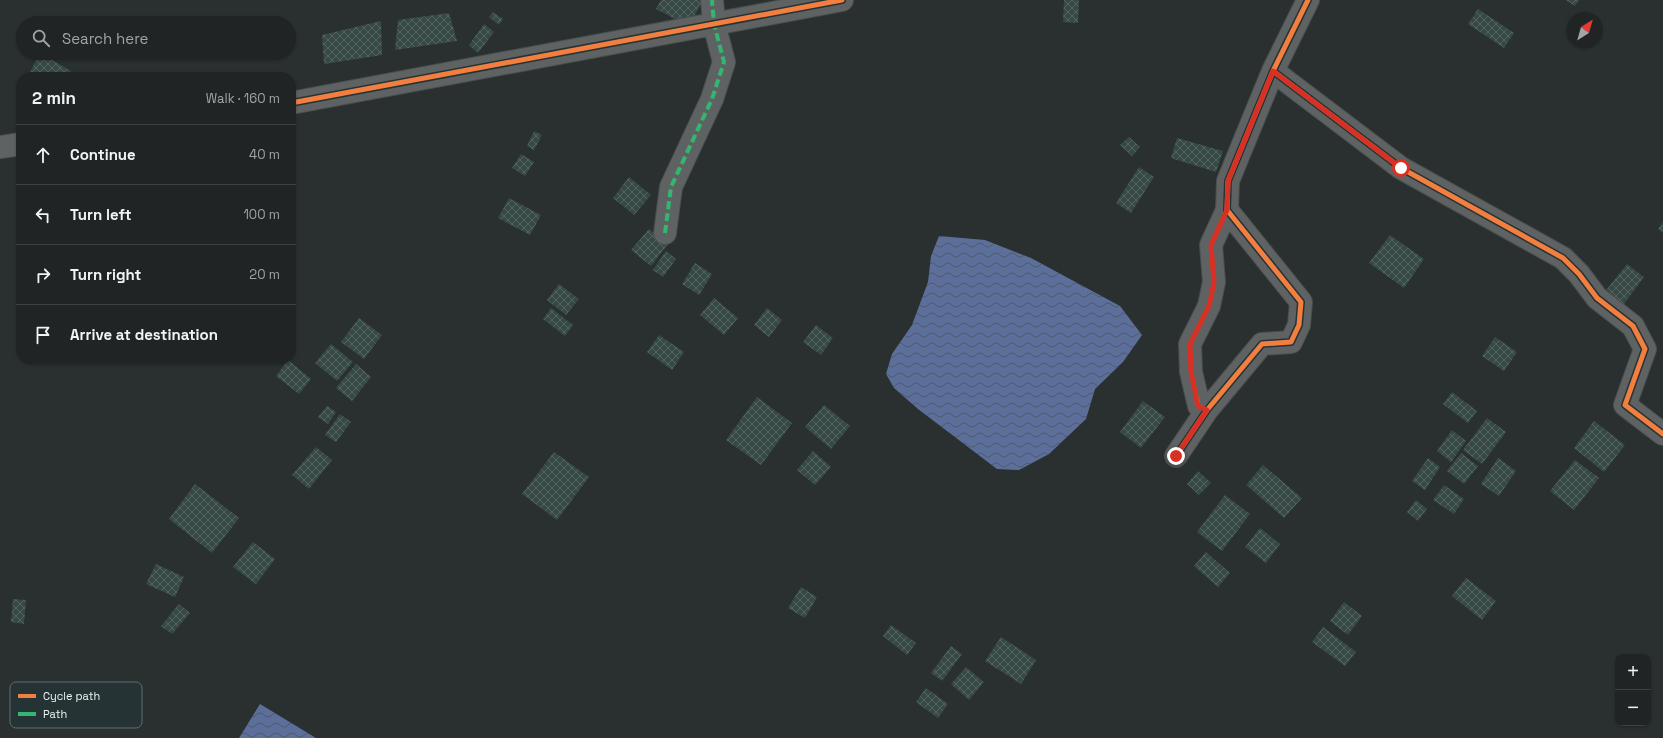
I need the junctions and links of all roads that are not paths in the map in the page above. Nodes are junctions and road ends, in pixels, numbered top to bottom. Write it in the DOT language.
graph roads {
  1 [pos="712,0"];
  2 [pos="842,0"];
  3 [pos="1308,0"];
  4 [pos="714,24"];
  5 [pos="1273,71"];
  6 [pos="296,102"];
  7 [pos="16,145"];
  8 [pos="0,147"];
  9 [pos="1227,210"];
  10 [pos="666,232"];
  11 [pos="1207,410"];
  12 [pos="1663,434"];
  13 [pos="1176,456"];
  1 -- 4 [label="street"];
  2 -- 4 [label="street"];
  3 -- 5 [label="street"];
  4 -- 6 [label="street"];
  4 -- 10 [label="street"];
  5 -- 9 [label="street"];
  5 -- 12 [label="street"];
  7 -- 8 [label="street"];
  9 -- 11 [label="street"];
  9 -- 11 [label="street"];
  11 -- 13 [label="street"];
}
